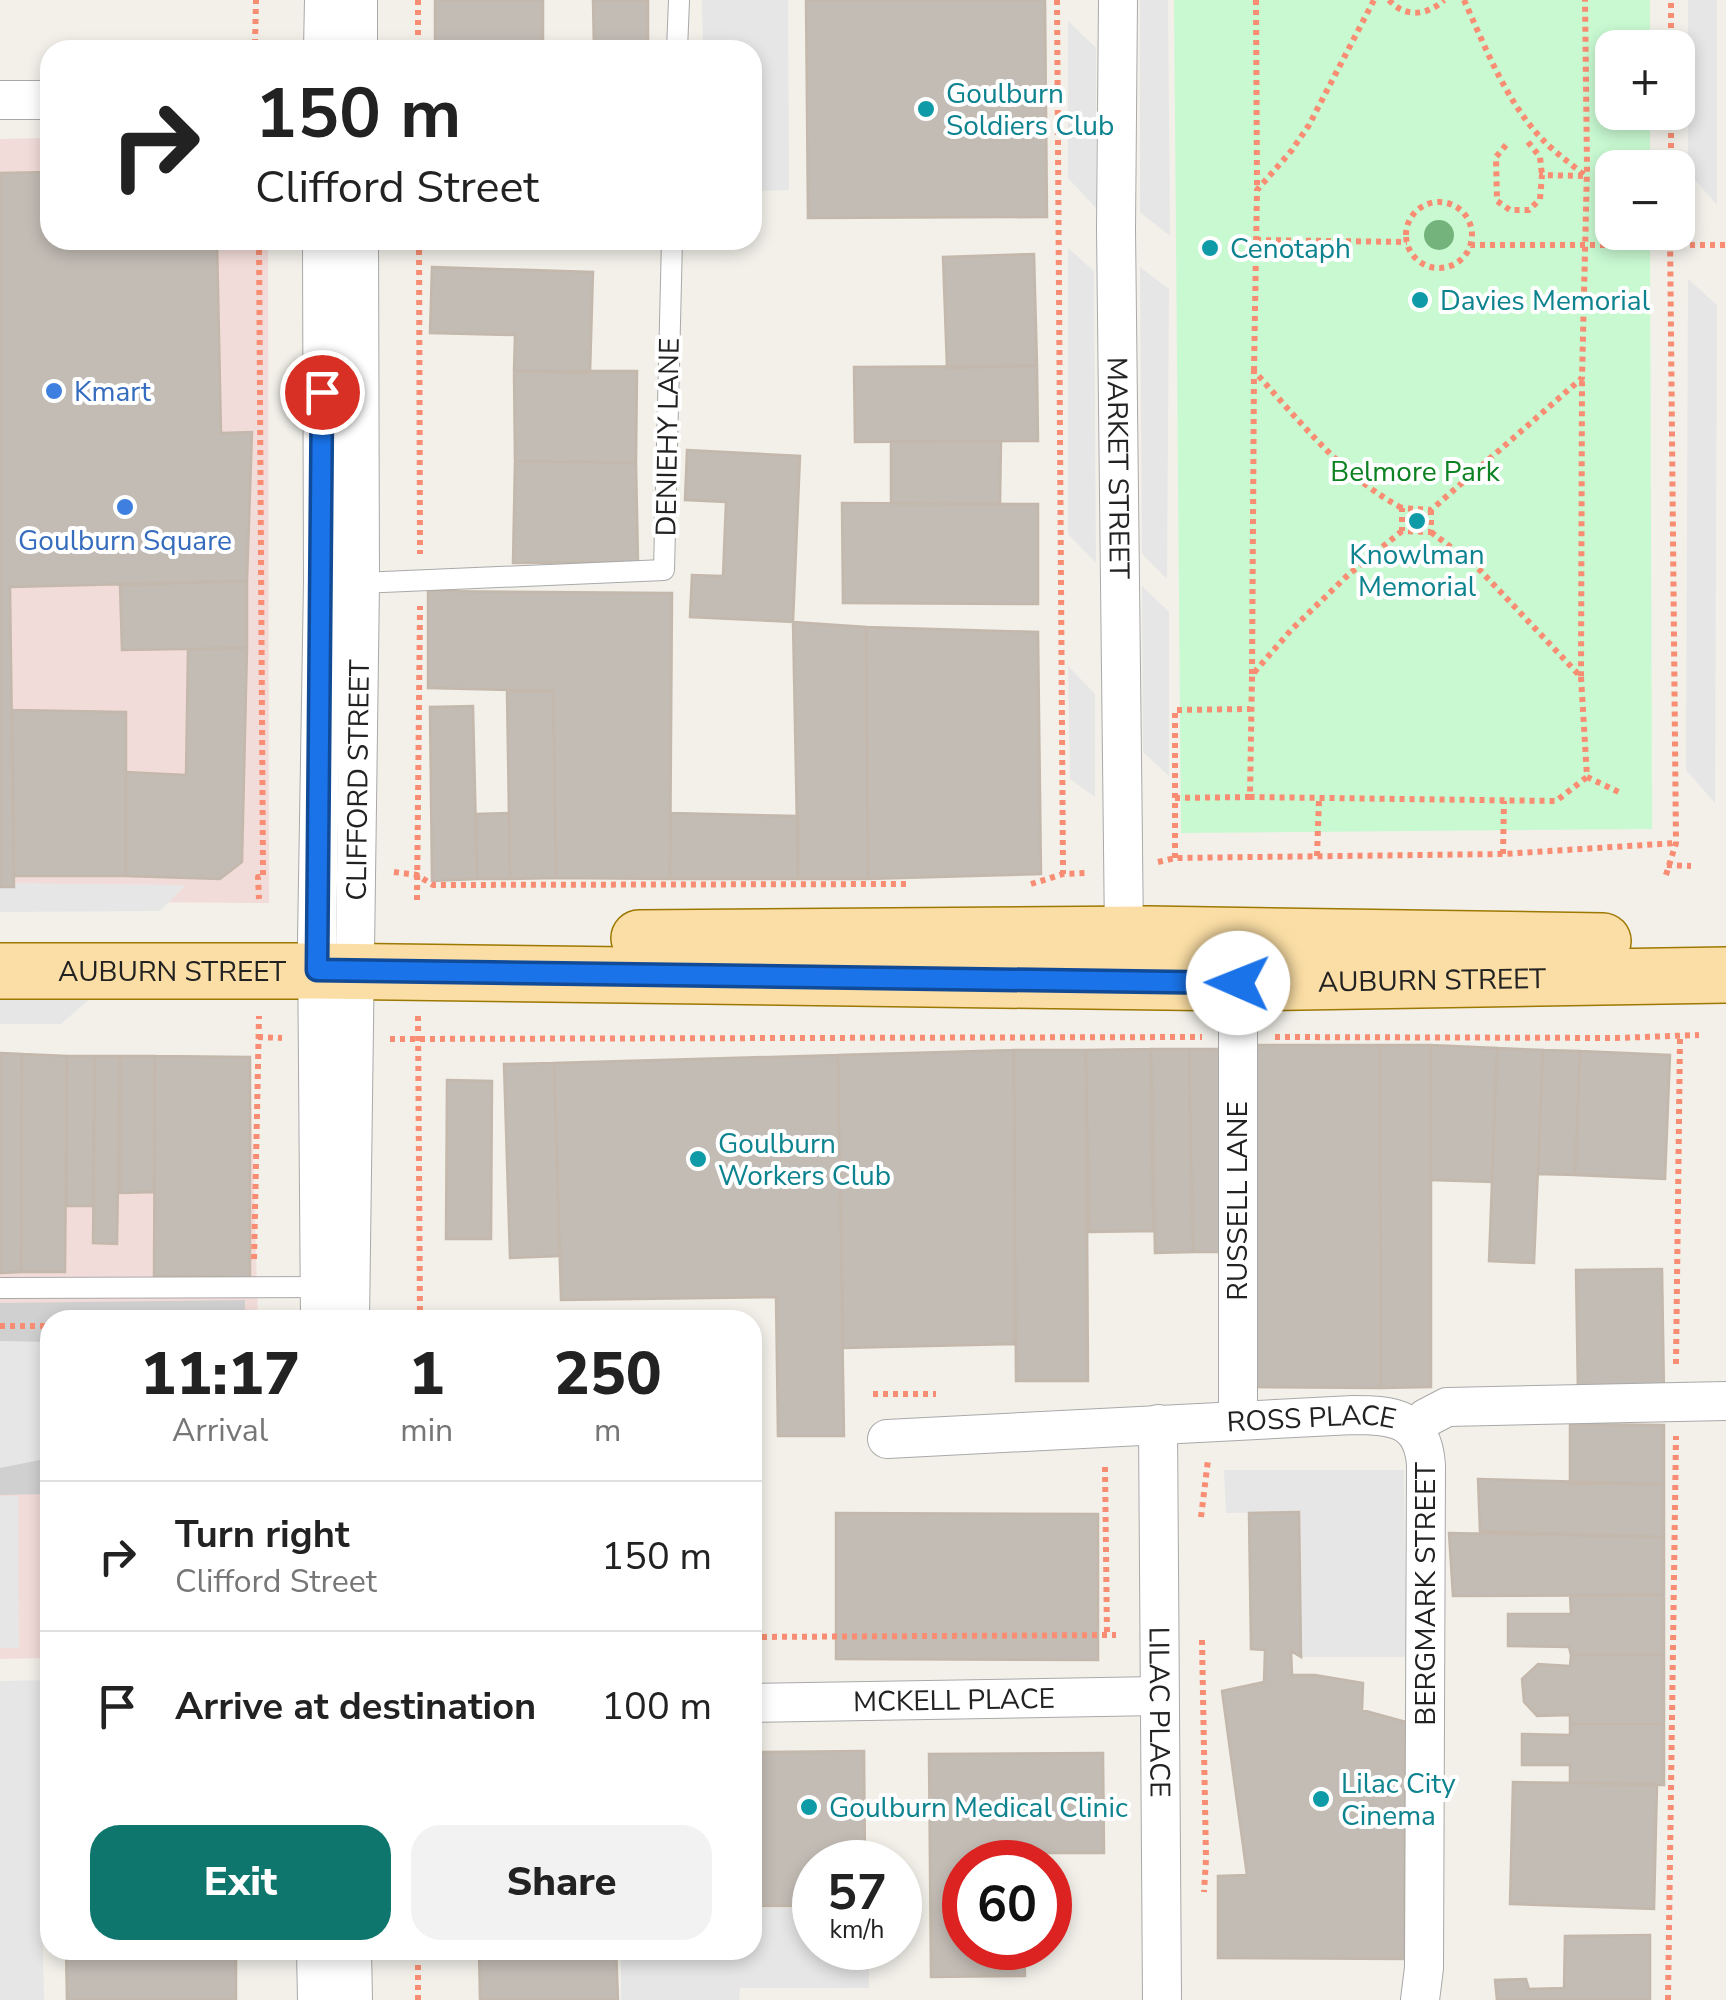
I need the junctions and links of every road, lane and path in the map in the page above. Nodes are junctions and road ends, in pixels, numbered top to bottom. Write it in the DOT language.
graph roads {
  1 [pos="256,0"];
  2 [pos="324,0"];
  3 [pos="358,0"];
  4 [pos="418,0"];
  5 [pos="678,0"];
  6 [pos="1057,0"];
  7 [pos="1118,0"];
  8 [pos="1256,0"];
  9 [pos="1374,0"];
  10 [pos="1389,0"];
  11 [pos="1444,0"];
  12 [pos="1464,0"];
  13 [pos="1586,0"];
  14 [pos="1671,0"];
  15 [pos="1671,30"];
  16 [pos="255,40"];
  17 [pos="323,40"];
  18 [pos="358,40"];
  19 [pos="418,40"];
  20 [pos="677,40"];
  21 [pos="0,100"];
  22 [pos="40,100"];
  23 [pos="1528,142"];
  24 [pos="1506,145"];
  25 [pos="1542,176"];
  26 [pos="1585,176"];
  27 [pos="1257,190"];
  28 [pos="1256,240"];
  29 [pos="1406,242"];
  30 [pos="1584,244"];
  31 [pos="1595,244"];
  32 [pos="1695,244"];
  33 [pos="1470,245"];
  34 [pos="1726,245"];
  35 [pos="259,250"];
  36 [pos="322,250"];
  37 [pos="358,250"];
  38 [pos="672,250"];
  39 [pos="1670,250"];
  40 [pos="1254,371"];
  41 [pos="1582,378"];
  42 [pos="1402,508"];
  43 [pos="1431,510"];
  44 [pos="1402,531"];
  45 [pos="1431,532"];
  46 [pos="360,583"];
  47 [pos="1252,675"];
  48 [pos="1582,676"];
  49 [pos="1250,709"];
  50 [pos="1587,777"];
  51 [pos="1623,794"];
  52 [pos="1175,798"];
  53 [pos="1250,798"];
  54 [pos="1320,799"];
  55 [pos="1504,800"];
  56 [pos="1676,843"];
  57 [pos="1503,854"];
  58 [pos="1317,856"];
  59 [pos="1666,865"];
  60 [pos="1691,866"];
  61 [pos="388,871"];
  62 [pos="275,872"];
  63 [pos="260,874"];
  64 [pos="417,875"];
  65 [pos="1666,875"];
  66 [pos="918,884"];
  67 [pos="1015,884"];
  68 [pos="259,899"];
  69 [pos="418,900"];
  70 [pos="1124,935"];
  71 [pos="0,941"];
  72 [pos="1726,942"];
  73 [pos="335,956"];
  74 [pos="0,971"];
  75 [pos="1726,975"];
  76 [pos="1238,983"];
  77 [pos="260,1009"];
  78 [pos="1699,1035"];
  79 [pos="1680,1036"];
  80 [pos="258,1037"];
  81 [pos="1237,1037"];
  82 [pos="287,1038"];
  83 [pos="388,1038"];
  84 [pos="418,1039"];
  85 [pos="0,1288"];
  86 [pos="254,1288"];
  87 [pos="335,1303"];
  88 [pos="420,1310"];
  89 [pos="0,1326"];
  90 [pos="40,1326"];
  91 [pos="1676,1368"];
  92 [pos="1726,1402"];
  93 [pos="1238,1420"];
  94 [pos="1158,1424"];
  95 [pos="1414,1430"];
  96 [pos="1676,1432"];
  97 [pos="887,1438"];
  98 [pos="1212,1453"];
  99 [pos="1104,1456"];
  100 [pos="1201,1534"];
  101 [pos="1202,1622"];
  102 [pos="762,1638"];
  103 [pos="1158,1696"];
  104 [pos="762,1703"];
  105 [pos="1204,1895"];
  106 [pos="316,1960"];
  107 [pos="352,1960"];
  108 [pos="418,1960"];
  109 [pos="316,2000"];
  110 [pos="353,2000"];
  111 [pos="418,2000"];
  112 [pos="1162,2000"];
  113 [pos="1420,2000"];
  114 [pos="1668,2000"];
  1 -- 16 [label="path"];
  2 -- 17 [label="street"];
  3 -- 18 [label="street"];
  4 -- 19 [label="path"];
  5 -- 20 [label="lane"];
  6 -- 67 [label="path"];
  7 -- 70 [label="street, MARKET STREET"];
  8 -- 27 [label="path"];
  9 -- 27 [label="path"];
  10 -- 11 [label="path"];
  12 -- 26 [label="path"];
  13 -- 26 [label="path"];
  14 -- 15 [label="path"];
  21 -- 22 [label="street"];
  23 -- 25 [label="path"];
  24 -- 25 [label="path"];
  25 -- 26 [label="path"];
  26 -- 30 [label="path"];
  27 -- 28 [label="path"];
  28 -- 29 [label="path"];
  28 -- 40 [label="path"];
  29 -- 33 [label="path"];
  29 -- 33 [label="path"];
  30 -- 31 [label="path"];
  30 -- 33 [label="path"];
  30 -- 41 [label="path"];
  32 -- 34 [label="path"];
  35 -- 63 [label="path"];
  36 -- 73 [label="street, CLIFFORD STREET"];
  37 -- 46 [label="street, CLIFFORD STREET"];
  38 -- 46 [label="lane, DENIEHY LANE"];
  39 -- 56 [label="path"];
  40 -- 42 [label="path"];
  40 -- 47 [label="path"];
  41 -- 43 [label="path"];
  41 -- 48 [label="path"];
  42 -- 43 [label="path"];
  42 -- 44 [label="path"];
  43 -- 45 [label="path"];
  44 -- 45 [label="path"];
  44 -- 47 [label="path"];
  45 -- 48 [label="path"];
  46 -- 73 [label="street, CLIFFORD STREET"];
  47 -- 49 [label="path"];
  48 -- 50 [label="path"];
  49 -- 52 [label="path"];
  49 -- 53 [label="path"];
  50 -- 51 [label="path"];
  50 -- 55 [label="path"];
  52 -- 53 [label="path"];
  52 -- 58 [label="path"];
  53 -- 54 [label="path"];
  54 -- 55 [label="path"];
  54 -- 58 [label="path"];
  55 -- 57 [label="path"];
  56 -- 57 [label="path"];
  56 -- 59 [label="path"];
  57 -- 58 [label="path"];
  59 -- 60 [label="path"];
  59 -- 65 [label="path"];
  61 -- 64 [label="path"];
  62 -- 63 [label="path"];
  63 -- 68 [label="path"];
  64 -- 66 [label="path"];
  64 -- 69 [label="path"];
  70 -- 72 [label="main road, AUBURN STREET"];
  70 -- 73 [label="main road, AUBURN STREET"];
  71 -- 73 [label="main road, AUBURN STREET"];
  73 -- 74 [label="main road, AUBURN STREET"];
  73 -- 76 [label="main road, AUBURN STREET"];
  73 -- 87 [label="street, CLIFFORD STREET"];
  75 -- 76 [label="main road, AUBURN STREET"];
  76 -- 81 [label="street, RUSSELL LANE"];
  77 -- 80 [label="path"];
  78 -- 79 [label="path, AUBURN STREET"];
  79 -- 81 [label="path, AUBURN STREET"];
  79 -- 91 [label="path"];
  80 -- 82 [label="path"];
  80 -- 86 [label="path"];
  81 -- 84 [label="path, AUBURN STREET"];
  81 -- 93 [label="street, RUSSELL LANE"];
  83 -- 84 [label="path, AUBURN STREET"];
  84 -- 88 [label="path"];
  85 -- 86 [label="lane"];
  86 -- 87 [label="lane"];
  89 -- 90 [label="path"];
  92 -- 95 [label="street, ROSS PLACE"];
  93 -- 94 [label="street, ROSS PLACE"];
  93 -- 95 [label="street, ROSS PLACE"];
  94 -- 97 [label="street, ROSS PLACE"];
  94 -- 103 [label="street, LILAC PLACE"];
  95 -- 113 [label="street, BERGMARK STREET"];
  96 -- 114 [label="path"];
  98 -- 100 [label="path"];
  99 -- 102 [label="path, LILAC PLACE"];
  101 -- 105 [label="path, LILAC PLACE"];
  103 -- 104 [label="street, MCKELL PLACE"];
  103 -- 112 [label="street, LILAC PLACE"];
  106 -- 109 [label="street"];
  107 -- 110 [label="street"];
  108 -- 111 [label="path"];
}
